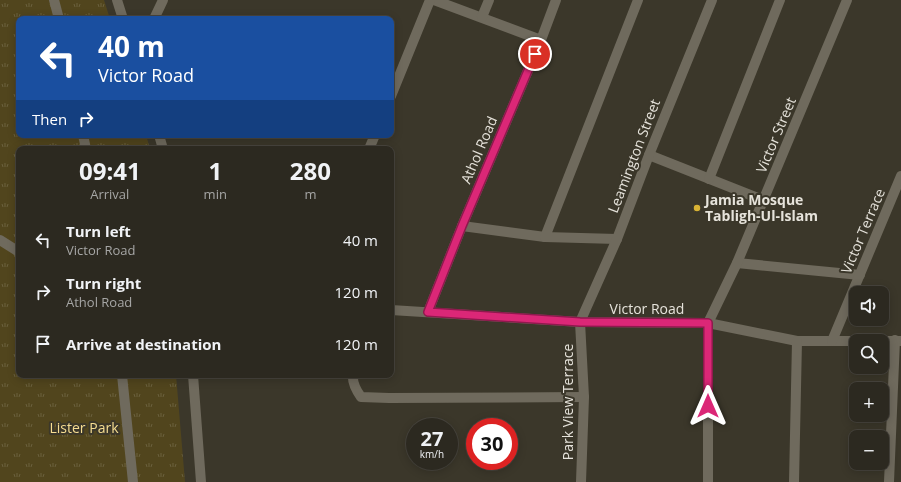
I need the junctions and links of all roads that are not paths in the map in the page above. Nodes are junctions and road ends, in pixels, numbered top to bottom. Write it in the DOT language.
graph roads {
  1 [pos="117,0"];
  2 [pos="163,0"];
  3 [pos="430,0"];
  4 [pos="434,0"];
  5 [pos="489,0"];
  6 [pos="556,0"];
  7 [pos="638,0"];
  8 [pos="712,0"];
  9 [pos="780,0"];
  10 [pos="847,0"];
  11 [pos="55,4"];
  12 [pos="58,16"];
  13 [pos="122,16"];
  14 [pos="155,16"];
  15 [pos="482,17"];
  16 [pos="541,40"];
  17 [pos="394,89"];
  18 [pos="649,155"];
  19 [pos="901,176"];
  20 [pos="709,179"];
  21 [pos="764,200"];
  22 [pos="462,226"];
  23 [pos="545,237"];
  24 [pos="617,239"];
  25 [pos="0,240"];
  26 [pos="16,250"];
  27 [pos="737,262"];
  28 [pos="860,274"];
  29 [pos="394,310"];
  30 [pos="428,312"];
  31 [pos="580,322"];
  32 [pos="708,323"];
  33 [pos="797,340"];
  34 [pos="898,340"];
  35 [pos="832,341"];
  36 [pos="122,378"];
  37 [pos="193,378"];
  38 [pos="352,378"];
  39 [pos="584,397"];
  40 [pos="133,482"];
  41 [pos="201,482"];
  42 [pos="581,482"];
  43 [pos="708,482"];
  44 [pos="794,482"];
  45 [pos="889,482"];
  1 -- 13 [label="street"];
  2 -- 14 [label="street"];
  3 -- 17 [label="street"];
  4 -- 15 [label="street"];
  5 -- 15 [label="street"];
  6 -- 16 [label="street, Athol Road"];
  7 -- 23 [label="street"];
  8 -- 18 [label="street, Leamington Street"];
  9 -- 20 [label="street"];
  10 -- 21 [label="street, Victor Street"];
  11 -- 12 [label="street"];
  15 -- 16 [label="street"];
  16 -- 22 [label="street, Athol Road"];
  18 -- 20 [label="street"];
  18 -- 24 [label="street, Leamington Street"];
  19 -- 28 [label="street, Victor Terrace"];
  20 -- 21 [label="street"];
  21 -- 27 [label="street, Victor Street"];
  22 -- 23 [label="street"];
  22 -- 30 [label="street, Athol Road"];
  23 -- 24 [label="street"];
  24 -- 31 [label="street, Leamington Street"];
  25 -- 26 [label="street"];
  27 -- 28 [label="street"];
  27 -- 32 [label="street, Victor Street"];
  28 -- 35 [label="street, Victor Terrace"];
  29 -- 30 [label="street, Victor Road"];
  30 -- 31 [label="street, Victor Road"];
  31 -- 32 [label="street, Victor Road"];
  31 -- 39 [label="street, Park View Terrace"];
  32 -- 33 [label="street, Victor Road"];
  32 -- 43 [label="street"];
  33 -- 35 [label="street, Victor Road"];
  33 -- 44 [label="street"];
  34 -- 35 [label="street, Victor Road"];
  34 -- 45 [label="street"];
  36 -- 40 [label="street"];
  37 -- 41 [label="street"];
  38 -- 39 [label="street"];
  39 -- 42 [label="street, Park View Terrace"];
}
